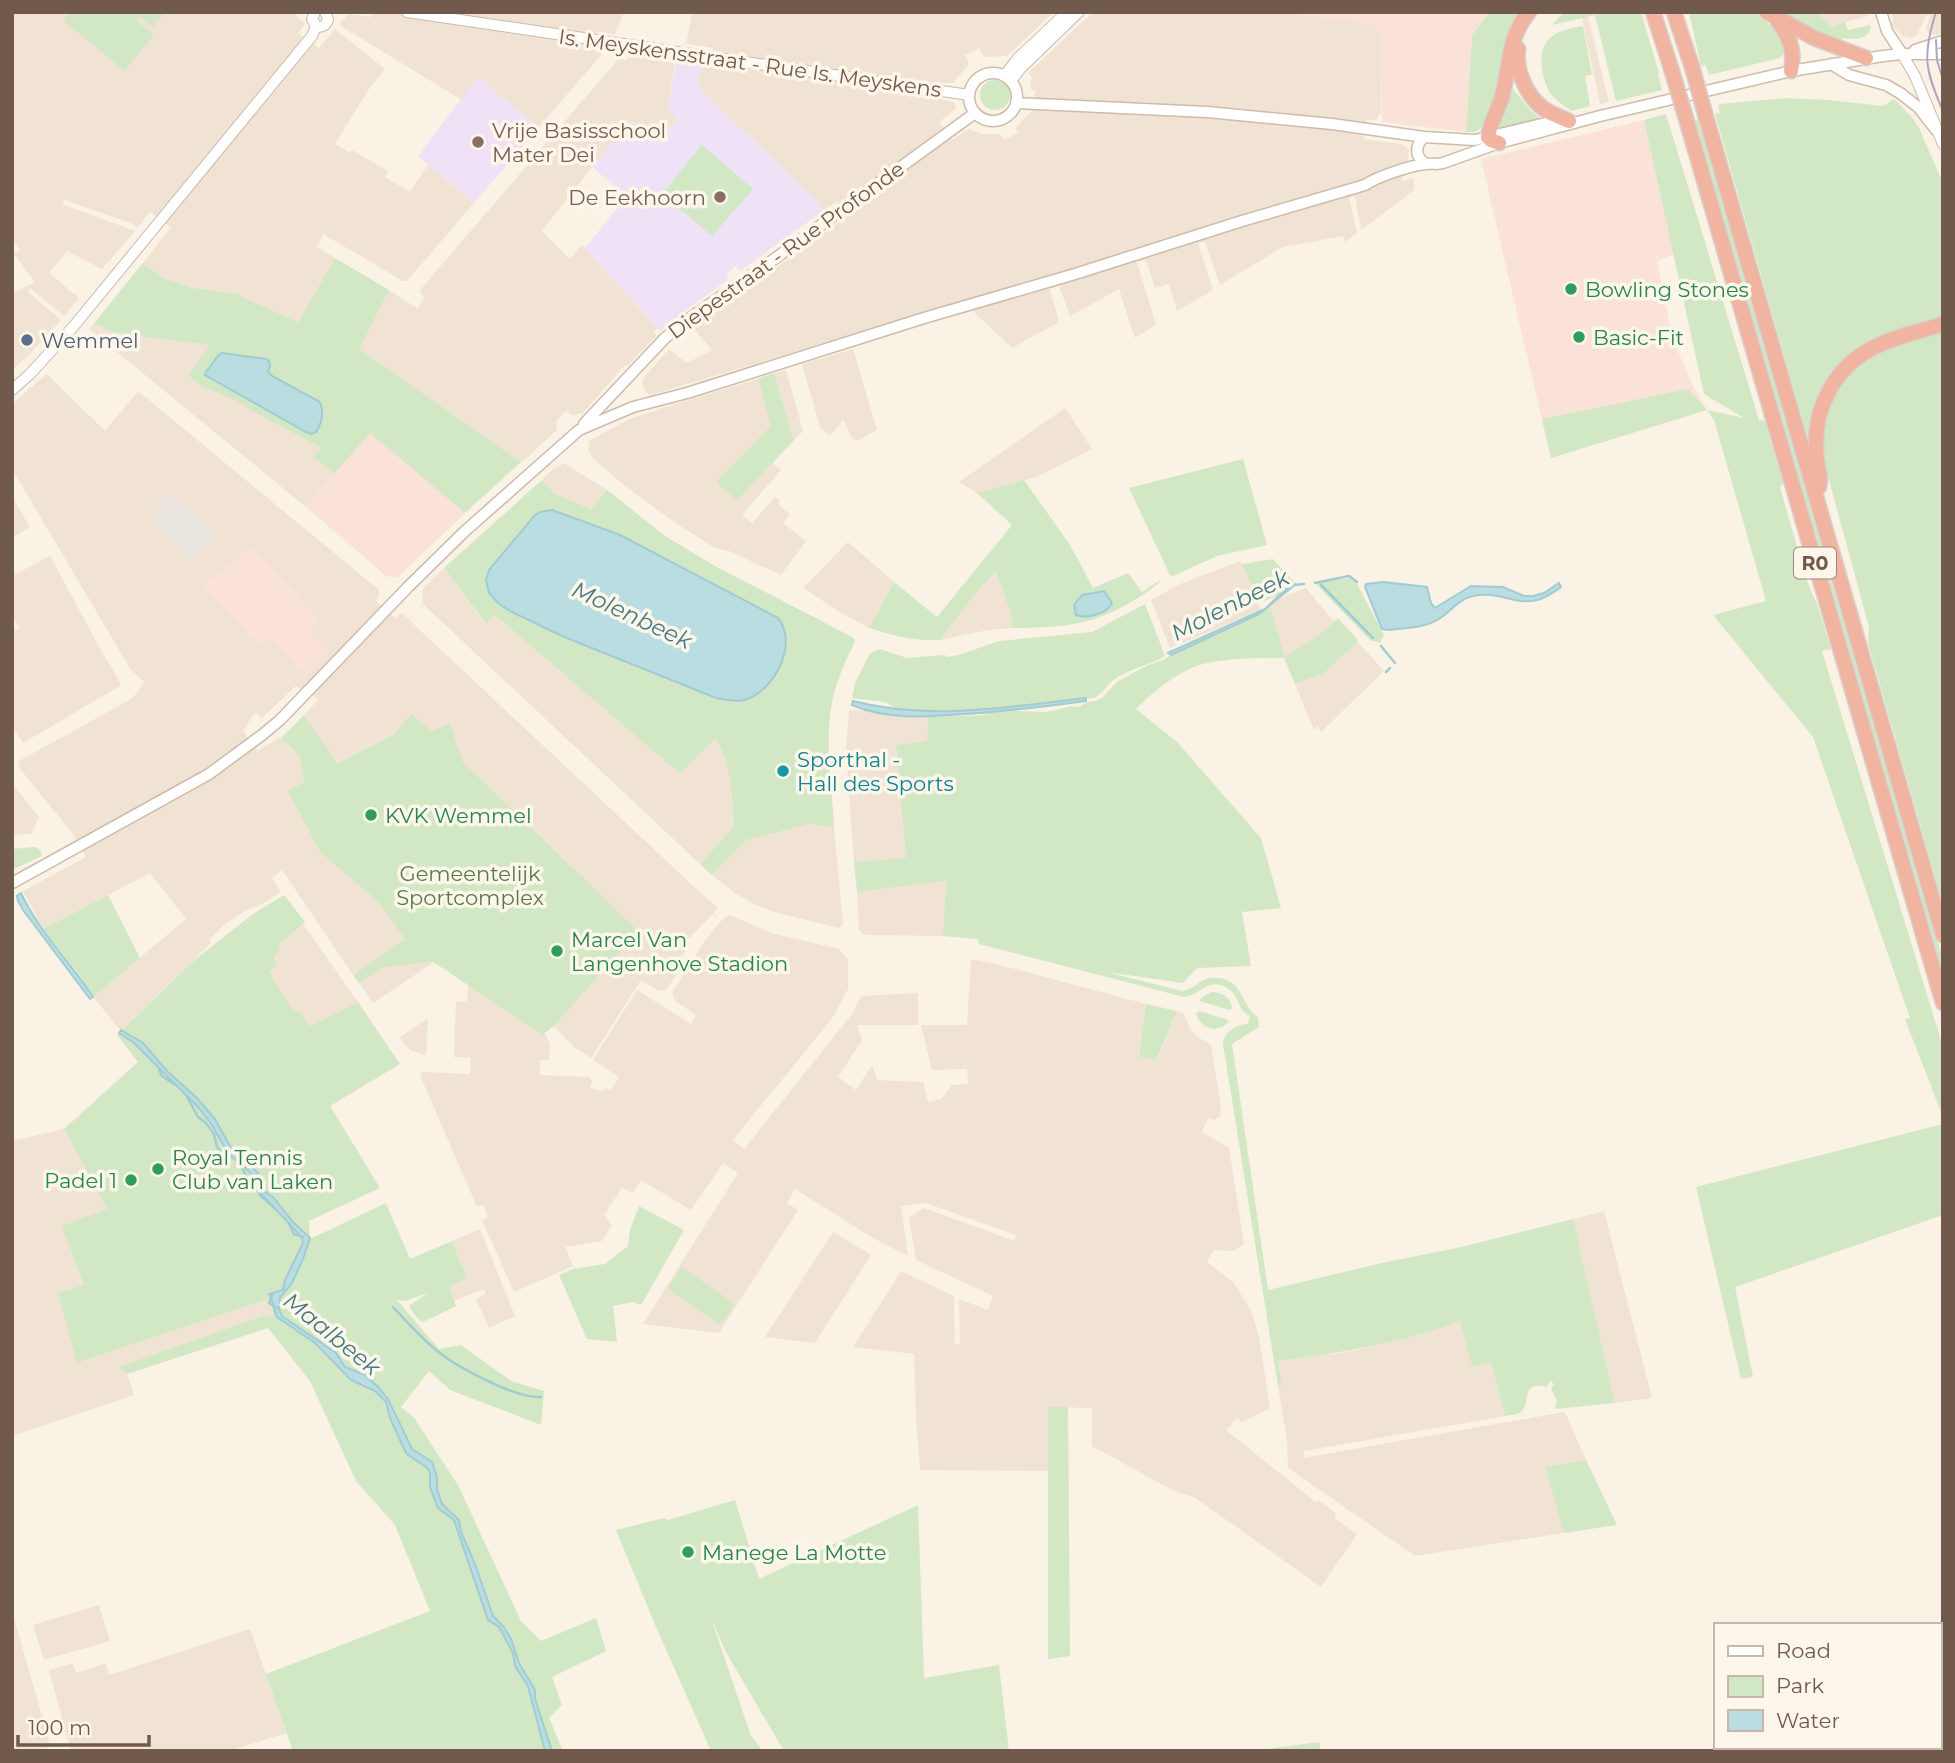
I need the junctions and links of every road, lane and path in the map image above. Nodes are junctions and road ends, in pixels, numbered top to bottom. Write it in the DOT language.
graph roads {
  1 [pos="315,12"];
  2 [pos="325,12"];
  3 [pos="407,12"];
  4 [pos="1067,12"];
  5 [pos="1079,12"];
  6 [pos="1529,12"];
  7 [pos="1538,12"];
  8 [pos="1644,12"];
  9 [pos="1653,12"];
  10 [pos="1674,12"];
  11 [pos="1881,12"];
  12 [pos="1770,14"];
  13 [pos="316,26"];
  14 [pos="1661,36"];
  15 [pos="1943,41"];
  16 [pos="1902,54"];
  17 [pos="1943,54"];
  18 [pos="1866,58"];
  19 [pos="1831,64"];
  20 [pos="1791,71"];
  21 [pos="1008,78"];
  22 [pos="969,95"];
  23 [pos="1016,103"];
  24 [pos="975,113"];
  25 [pos="1600,116"];
  26 [pos="1569,121"];
  27 [pos="1936,130"];
  28 [pos="1424,137"];
  29 [pos="1441,138"];
  30 [pos="1488,140"];
  31 [pos="1943,144"];
  32 [pos="1443,163"];
  33 [pos="1426,164"];
  34 [pos="1943,324"];
  35 [pos="12,390"];
  36 [pos="579,430"];
  37 [pos="1817,497"];
  38 [pos="12,883"];
  39 [pos="1943,935"];
  40 [pos="1943,1003"];
  1 -- 13 [label="street"];
  2 -- 13 [label="street"];
  3 -- 22 [label="street, Is. Meyskensstraat - Rue Is. Meyskens"];
  4 -- 21 [label="street"];
  5 -- 21 [label="street"];
  6 -- 30 [label="highway"];
  7 -- 26 [label="highway"];
  8 -- 14 [label="highway"];
  9 -- 14 [label="highway, R0"];
  10 -- 37 [label="highway, R0, bridge"];
  11 -- 16 [label="main road"];
  12 -- 18 [label="highway"];
  12 -- 20 [label="highway"];
  13 -- 35 [label="street"];
  14 -- 40 [label="highway, R0, bridge"];
  15 -- 16 [label="main road"];
  16 -- 17 [label="main road"];
  16 -- 18 [label="main road"];
  16 -- 27 [label="street"];
  18 -- 19 [label="main road"];
  19 -- 20 [label="main road"];
  19 -- 27 [label="main road"];
  20 -- 25 [label="main road"];
  21 -- 22 [label="main road"];
  21 -- 23 [label="main road"];
  22 -- 24 [label="main road"];
  23 -- 24 [label="main road"];
  23 -- 28 [label="main road"];
  24 -- 36 [label="main road, Diepestraat - Rue Profonde"];
  25 -- 26 [label="main road"];
  25 -- 30 [label="main road"];
  26 -- 30 [label="main road"];
  27 -- 31 [label="street"];
  28 -- 29 [label="main road"];
  28 -- 33 [label="main road"];
  29 -- 30 [label="main road"];
  29 -- 32 [label="main road"];
  30 -- 32 [label="main road"];
  32 -- 33 [label="main road"];
  33 -- 36 [label="main road"];
  34 -- 37 [label="highway"];
  36 -- 38 [label="main road"];
  37 -- 39 [label="highway, R0"];
}
